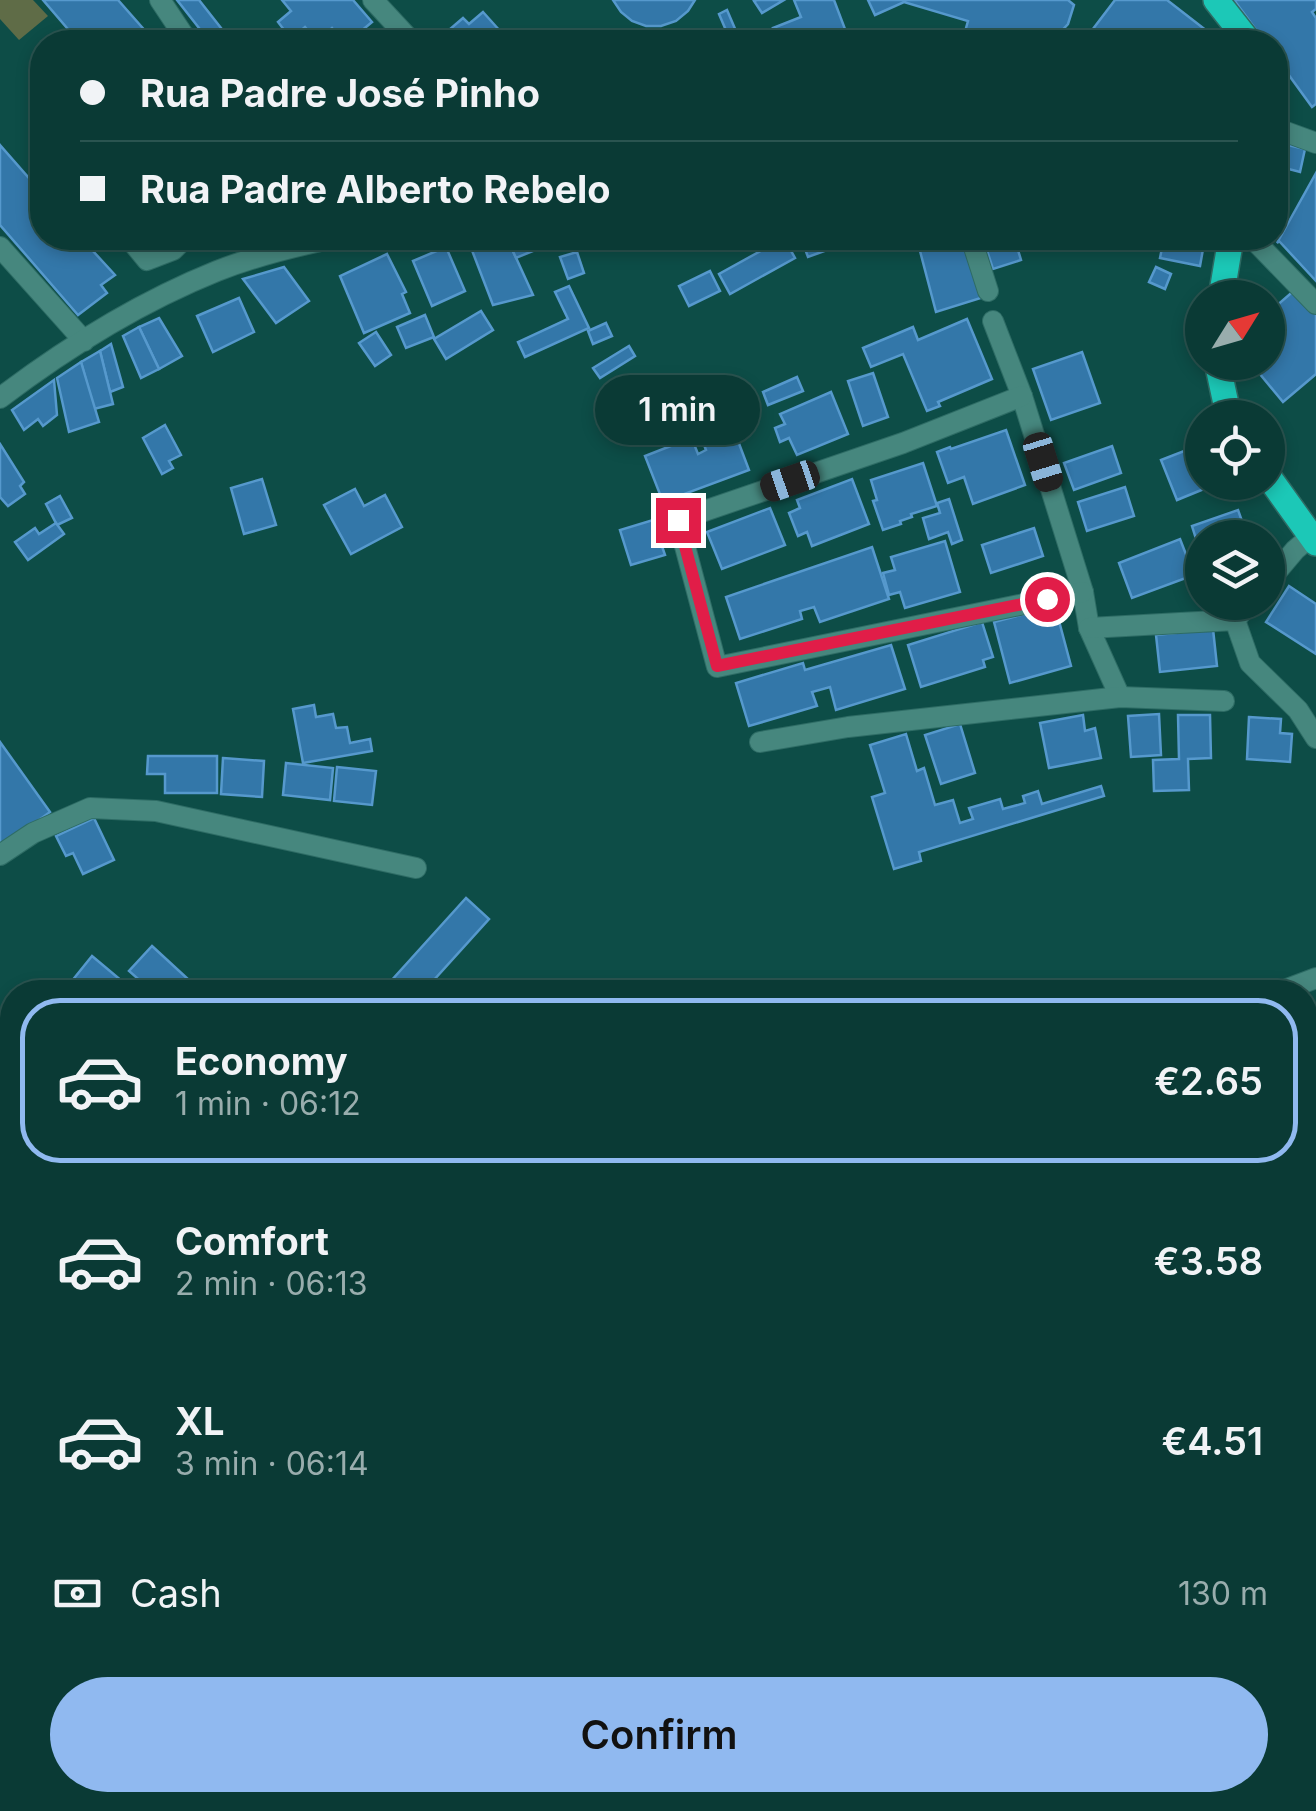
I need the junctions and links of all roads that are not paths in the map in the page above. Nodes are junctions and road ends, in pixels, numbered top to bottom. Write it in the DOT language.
graph roads {
  1 [pos="160,0"];
  2 [pos="374,0"];
  3 [pos="1216,0"];
  4 [pos="180,30"];
  5 [pos="401,30"];
  6 [pos="1240,30"];
  7 [pos="1288,133"];
  8 [pos="1316,143"];
  9 [pos="0,247"];
  10 [pos="139,250"];
  11 [pos="167,250"];
  12 [pos="180,250"];
  13 [pos="286,250"];
  14 [pos="975,250"];
  15 [pos="1229,250"];
  16 [pos="1264,250"];
  17 [pos="1223,280"];
  18 [pos="186,285"];
  19 [pos="988,292"];
  20 [pos="1316,304"];
  21 [pos="993,320"];
  22 [pos="84,341"];
  23 [pos="1022,396"];
  24 [pos="0,398"];
  25 [pos="1285,500"];
  26 [pos="1313,540"];
  27 [pos="1285,562"];
  28 [pos="1083,592"];
  29 [pos="1235,620"];
  30 [pos="1089,628"];
  31 [pos="1120,697"];
  32 [pos="1224,701"];
  33 [pos="1316,738"];
  34 [pos="760,742"];
  35 [pos="0,855"];
  36 [pos="416,868"];
  1 -- 4 [label="street"];
  2 -- 5 [label="street"];
  3 -- 6 [label="main road"];
  7 -- 8 [label="street"];
  9 -- 22 [label="street"];
  10 -- 11 [label="street"];
  12 -- 18 [label="street"];
  13 -- 18 [label="street"];
  14 -- 19 [label="street"];
  15 -- 17 [label="main road"];
  16 -- 20 [label="street"];
  18 -- 22 [label="street"];
  21 -- 23 [label="street"];
  22 -- 24 [label="street"];
  23 -- 28 [label="street"];
  23 -- 28 [label="street"];
  25 -- 26 [label="main road"];
  26 -- 27 [label="street"];
  28 -- 30 [label="street"];
  29 -- 30 [label="street"];
  29 -- 33 [label="street"];
  30 -- 31 [label="street"];
  31 -- 32 [label="street"];
  31 -- 34 [label="street"];
  35 -- 36 [label="street"];
}
